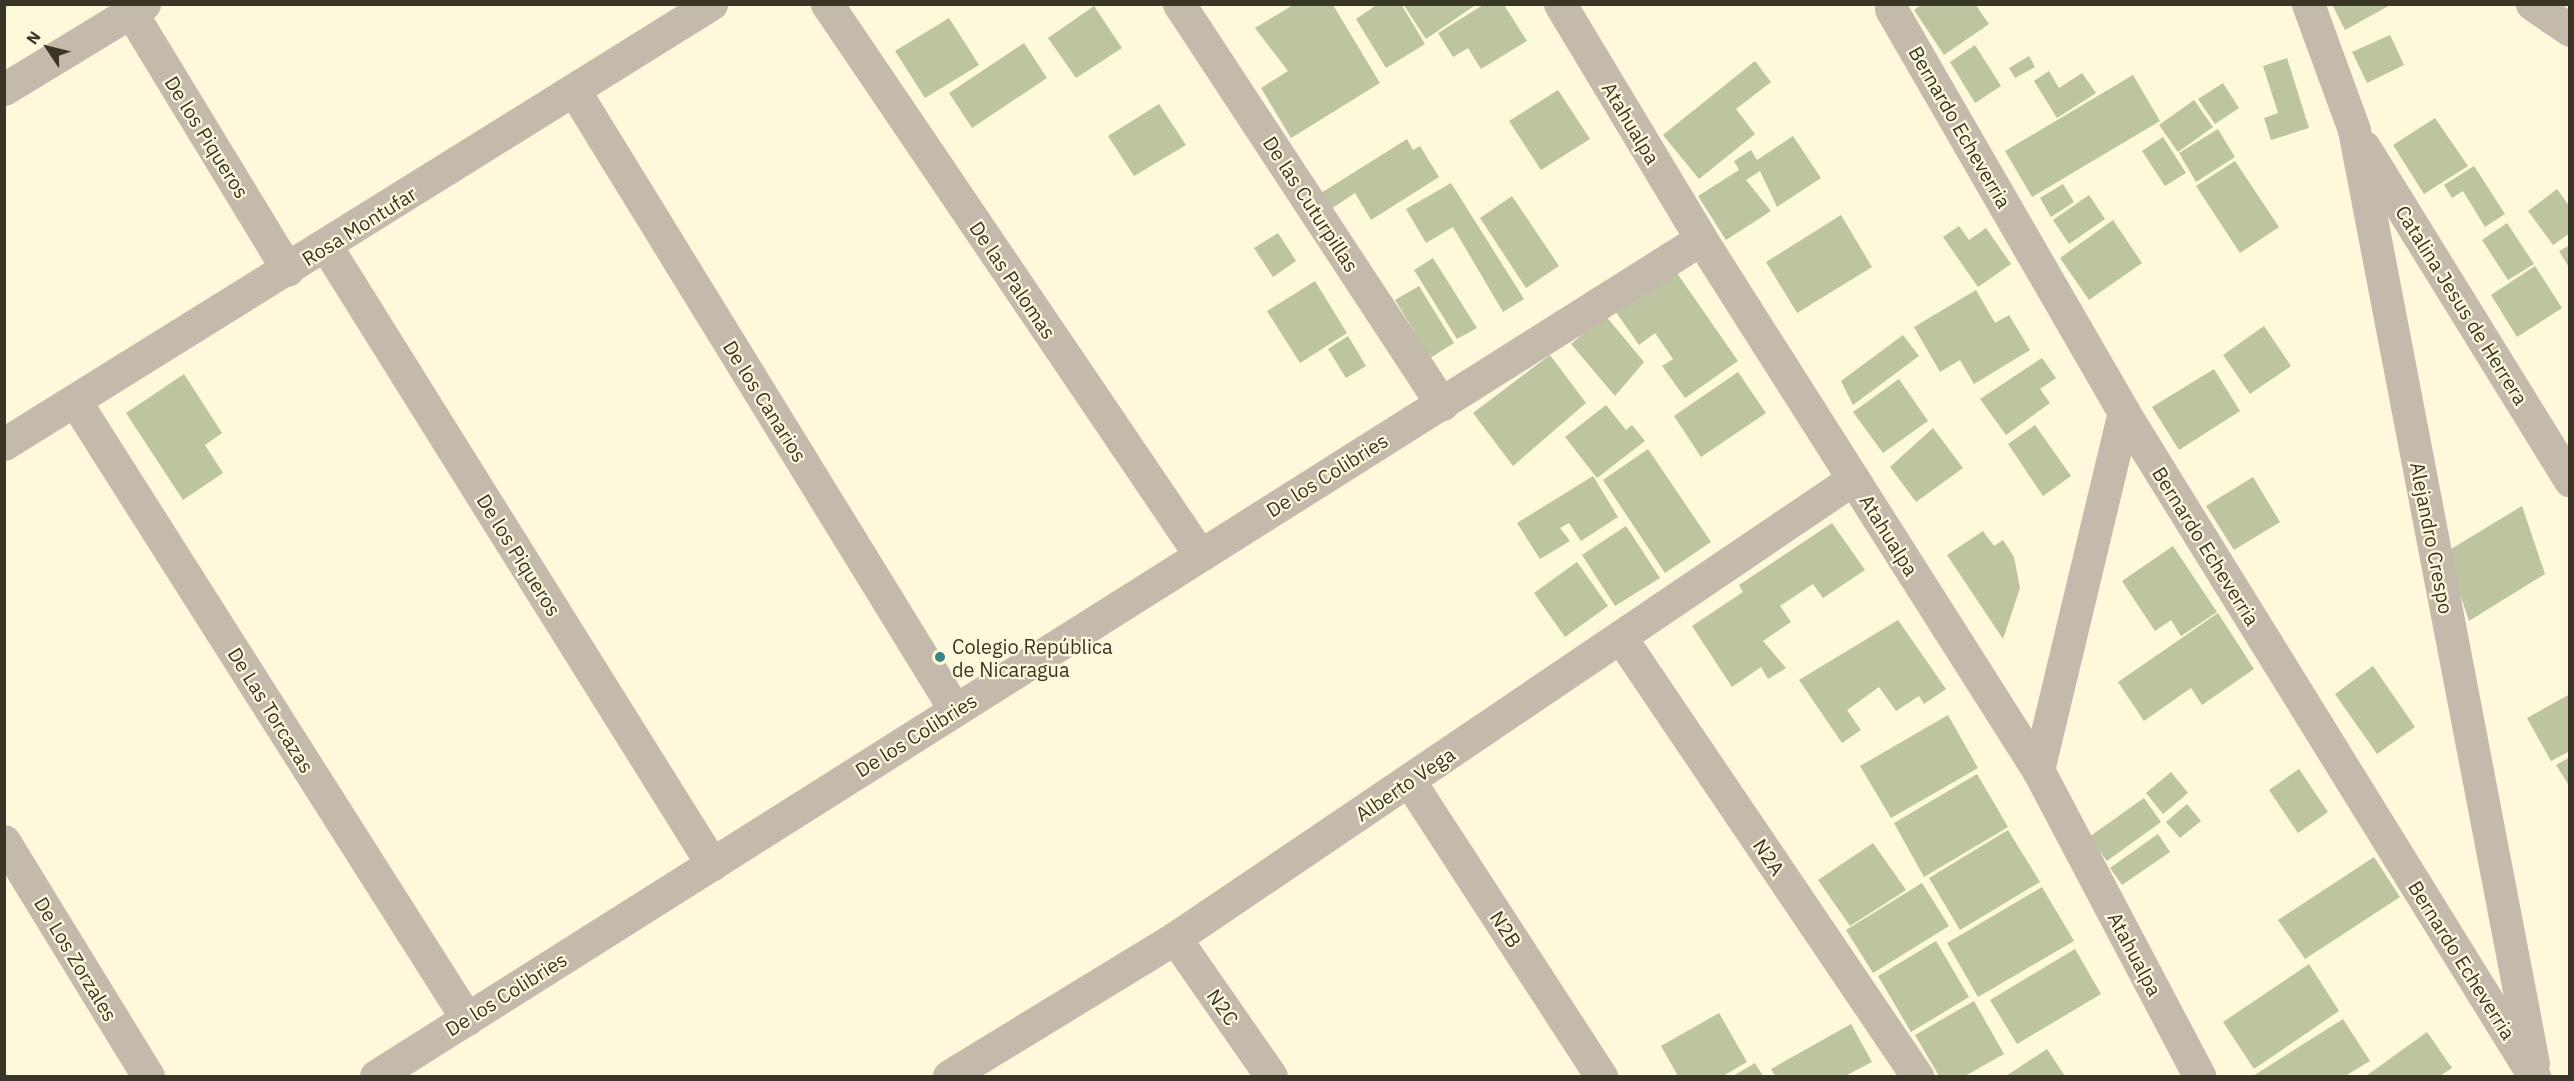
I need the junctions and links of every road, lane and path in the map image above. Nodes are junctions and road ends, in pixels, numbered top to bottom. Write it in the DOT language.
graph roads {
  1 [pos="711,4"];
  2 [pos="827,4"];
  3 [pos="1179,4"];
  4 [pos="1560,4"];
  5 [pos="2308,4"];
  6 [pos="2532,4"];
  7 [pos="134,8"];
  8 [pos="1891,9"];
  9 [pos="2570,30"];
  10 [pos="4,89"];
  11 [pos="575,92"];
  12 [pos="2354,130"];
  13 [pos="1701,239"];
  14 [pos="326,246"];
  15 [pos="288,270"];
  16 [pos="75,401"];
  17 [pos="1442,404"];
  18 [pos="2124,413"];
  19 [pos="4,444"];
  20 [pos="1854,479"];
  21 [pos="2570,481"];
  22 [pos="1200,555"];
  23 [pos="1621,638"];
  24 [pos="956,710"];
  25 [pos="2038,770"];
  26 [pos="1410,782"];
  27 [pos="4,841"];
  28 [pos="712,864"];
  29 [pos="1175,938"];
  30 [pos="467,1019"];
  31 [pos="148,1077"];
  32 [pos="376,1077"];
  33 [pos="949,1077"];
  34 [pos="1271,1077"];
  35 [pos="1601,1077"];
  36 [pos="1917,1077"];
  37 [pos="2199,1077"];
  38 [pos="2535,1077"];
  1 -- 11 [label="street, Rosa Montufar"];
  2 -- 22 [label="street, De las Palomas"];
  3 -- 17 [label="street, De las Cuturpillas"];
  4 -- 13 [label="street, Atahualpa"];
  5 -- 12 [label="street, Alejandro Crespo"];
  6 -- 9 [label="street"];
  7 -- 10 [label="street"];
  7 -- 15 [label="street, De los Piqueros"];
  8 -- 18 [label="street, Bernardo Echeverria"];
  11 -- 14 [label="street, Rosa Montufar"];
  11 -- 24 [label="street, De los Canarios"];
  12 -- 21 [label="street, Catalina Jesus de Herrera"];
  12 -- 38 [label="street, Alejandro Crespo"];
  13 -- 17 [label="street, De los Colibries"];
  13 -- 20 [label="street, Atahualpa"];
  14 -- 15 [label="street, Rosa Montufar"];
  14 -- 28 [label="street, De los Piqueros"];
  15 -- 16 [label="street, Rosa Montufar"];
  16 -- 19 [label="street, Rosa Montufar"];
  16 -- 30 [label="street, De Las Torcazas"];
  17 -- 22 [label="street, De los Colibries"];
  18 -- 25 [label="street"];
  18 -- 38 [label="street, Bernardo Echeverria"];
  20 -- 23 [label="street, Alberto Vega"];
  20 -- 25 [label="street, Atahualpa"];
  22 -- 24 [label="street, De los Colibries"];
  23 -- 26 [label="street, Alberto Vega"];
  23 -- 36 [label="street, N2A"];
  24 -- 28 [label="street, De los Colibries"];
  25 -- 37 [label="street, Atahualpa"];
  26 -- 29 [label="street, Alberto Vega"];
  26 -- 35 [label="street, N2B"];
  27 -- 31 [label="street, De Los Zorzales"];
  28 -- 30 [label="street, De los Colibries"];
  29 -- 33 [label="street, Alberto Vega"];
  29 -- 34 [label="street, N2C"];
  30 -- 32 [label="street, De los Colibries"];
}
